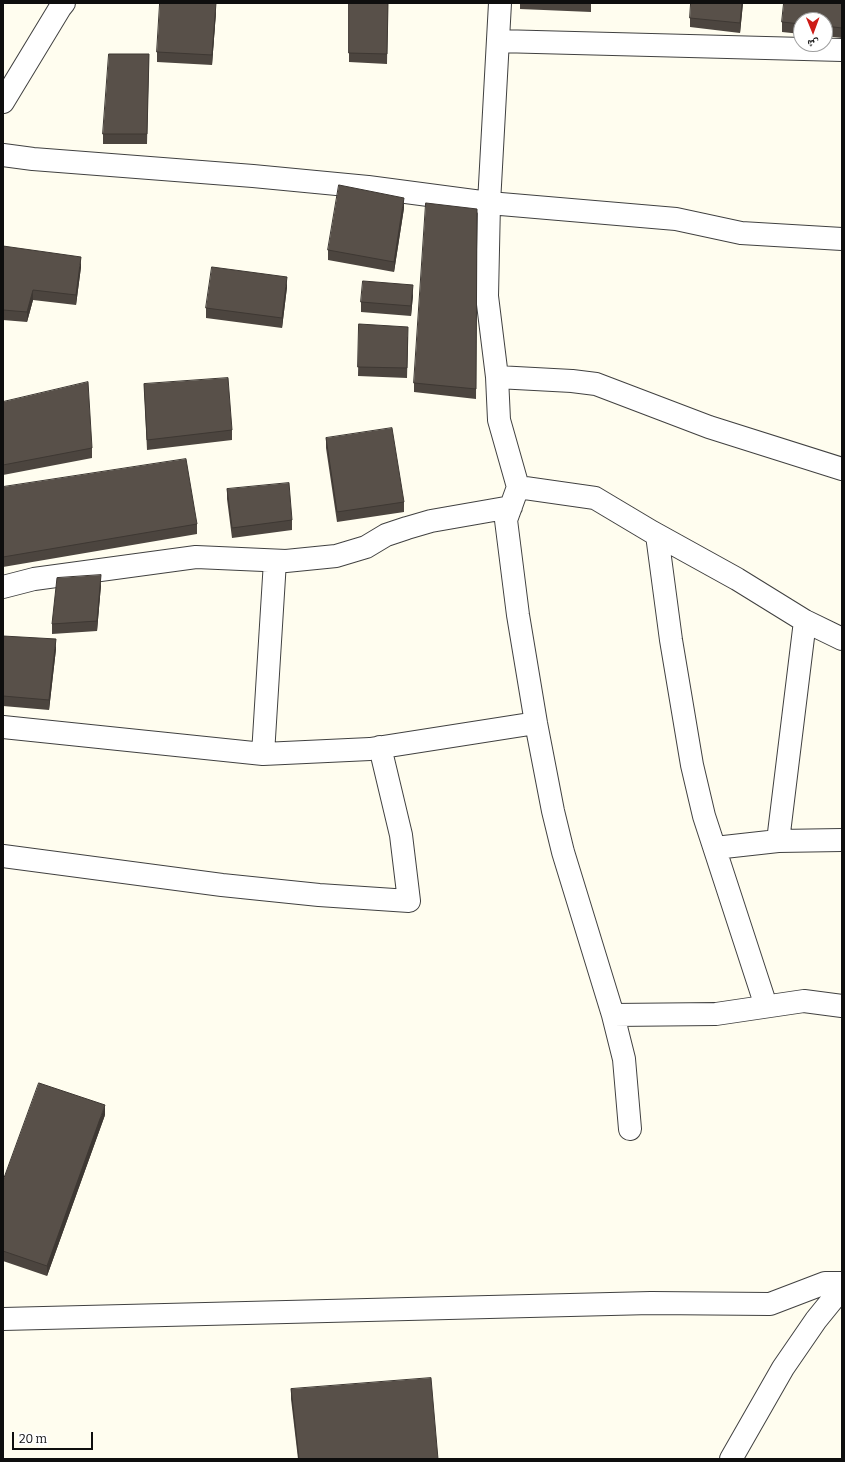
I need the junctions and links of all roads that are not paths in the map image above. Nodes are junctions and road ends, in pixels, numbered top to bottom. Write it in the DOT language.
graph roads {
  1 [pos="500,3"];
  2 [pos="58,5"];
  3 [pos="498,41"];
  4 [pos="842,50"];
  5 [pos="3,102"];
  6 [pos="3,155"];
  7 [pos="489,203"];
  8 [pos="842,239"];
  9 [pos="497,377"];
  10 [pos="842,469"];
  11 [pos="518,487"];
  12 [pos="511,507"];
  13 [pos="657,535"];
  14 [pos="275,561"];
  15 [pos="3,587"];
  16 [pos="805,621"];
  17 [pos="842,639"];
  18 [pos="536,723"];
  19 [pos="3,727"];
  20 [pos="380,747"];
  21 [pos="263,754"];
  22 [pos="842,840"];
  23 [pos="778,841"];
  24 [pos="715,848"];
  25 [pos="3,856"];
  26 [pos="766,1006"];
  27 [pos="842,1006"];
  28 [pos="613,1015"];
  29 [pos="630,1129"];
  30 [pos="842,1283"];
  31 [pos="842,1288"];
  32 [pos="3,1319"];
  33 [pos="731,1459"];
  1 -- 3 [label="street"];
  2 -- 5 [label="street"];
  3 -- 4 [label="street"];
  3 -- 7 [label="street"];
  6 -- 7 [label="street"];
  7 -- 8 [label="street"];
  7 -- 9 [label="street"];
  9 -- 10 [label="street"];
  9 -- 11 [label="street"];
  11 -- 12 [label="street"];
  11 -- 13 [label="street"];
  12 -- 14 [label="street"];
  12 -- 18 [label="street"];
  13 -- 16 [label="street"];
  13 -- 24 [label="street"];
  14 -- 15 [label="street"];
  14 -- 21 [label="street"];
  16 -- 17 [label="street"];
  16 -- 23 [label="street"];
  18 -- 20 [label="street"];
  18 -- 28 [label="street"];
  19 -- 21 [label="street"];
  20 -- 21 [label="street"];
  20 -- 25 [label="street"];
  22 -- 23 [label="street"];
  23 -- 24 [label="street"];
  24 -- 26 [label="street"];
  26 -- 27 [label="street"];
  26 -- 28 [label="street"];
  28 -- 29 [label="street"];
  30 -- 32 [label="street"];
  31 -- 33 [label="street"];
}
